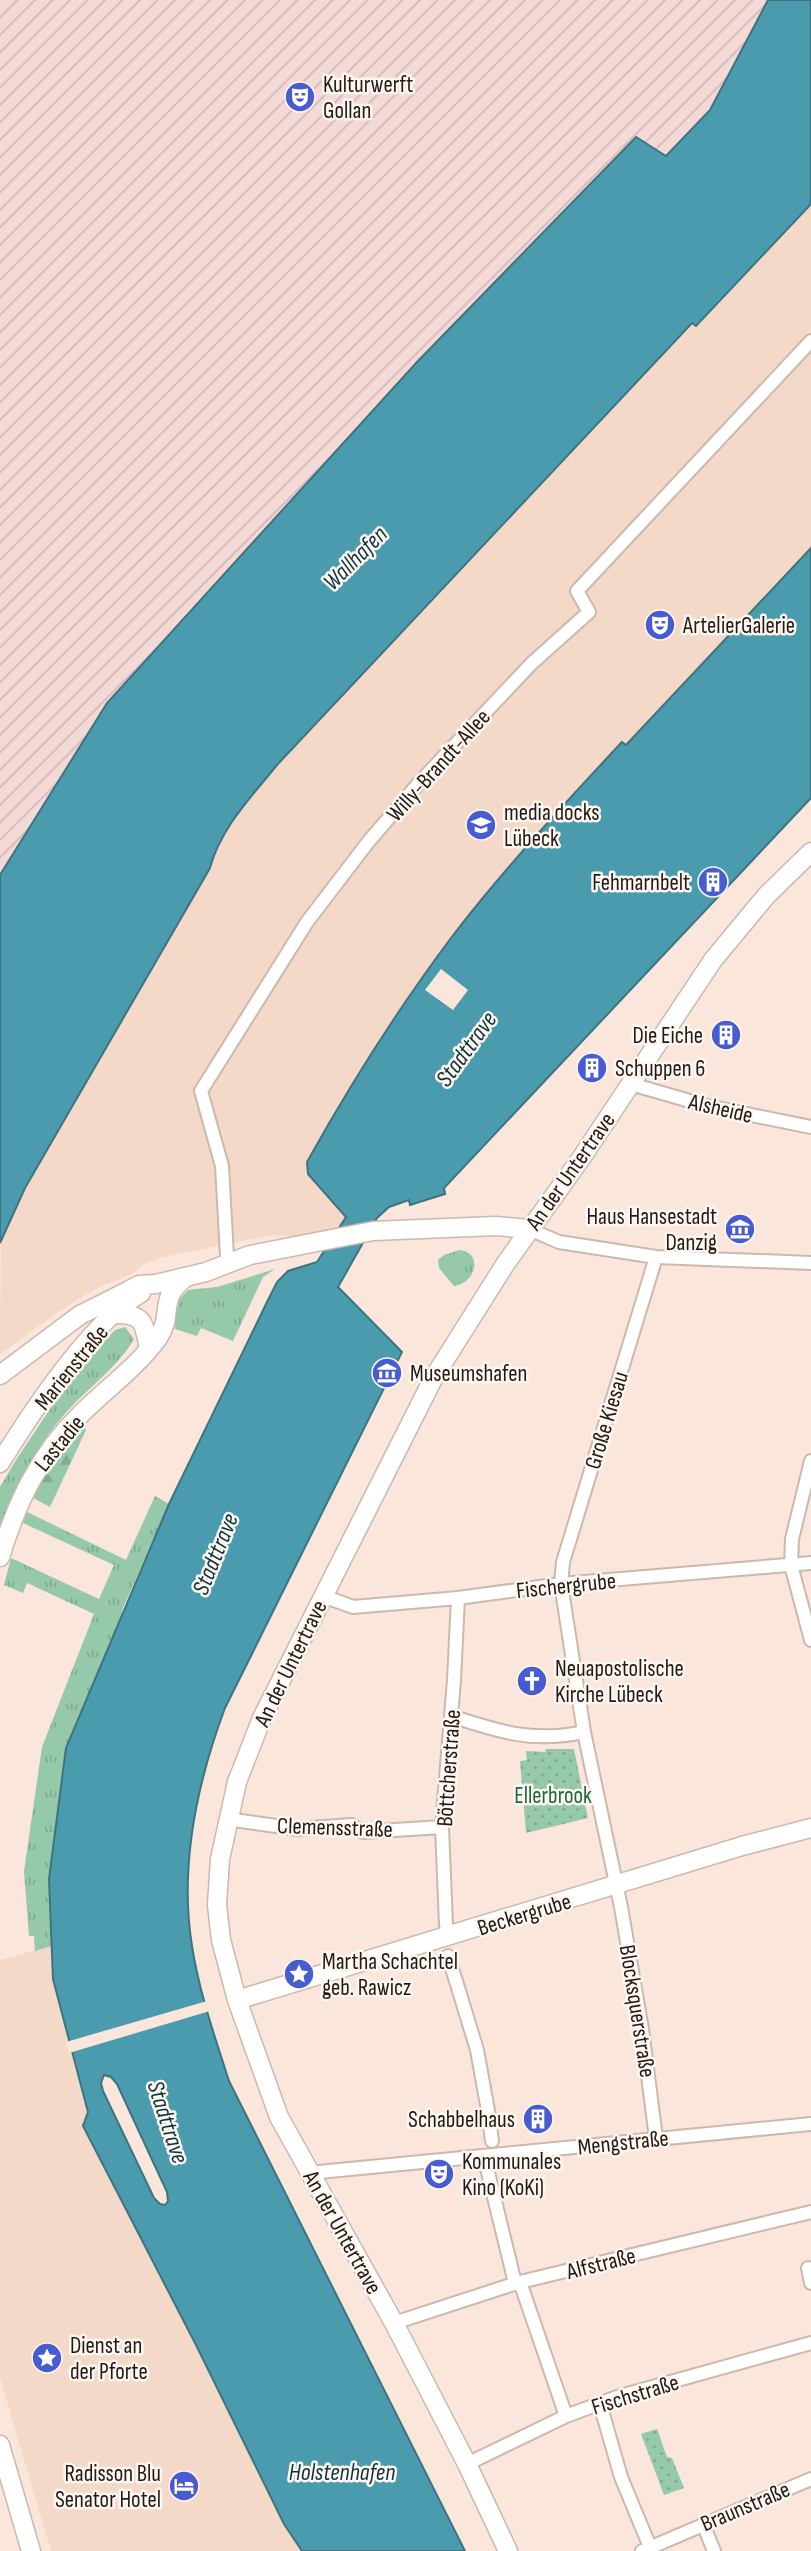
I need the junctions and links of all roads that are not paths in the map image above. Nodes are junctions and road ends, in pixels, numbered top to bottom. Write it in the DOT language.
graph roads {
  1 [pos="811,341"];
  2 [pos="811,852"];
  3 [pos="631,1084"];
  4 [pos="811,1127"];
  5 [pos="529,1229"];
  6 [pos="656,1257"];
  7 [pos="231,1264"];
  8 [pos="811,1264"];
  9 [pos="186,1277"];
  10 [pos="156,1284"];
  11 [pos="114,1314"];
  12 [pos="149,1349"];
  13 [pos="31,1353"];
  14 [pos="74,1357"];
  15 [pos="0,1375"];
  16 [pos="811,1461"];
  17 [pos="0,1463"];
  18 [pos="0,1557"];
  19 [pos="811,1563"];
  20 [pos="791,1565"];
  21 [pos="561,1584"];
  22 [pos="323,1597"];
  23 [pos="458,1598"];
  24 [pos="811,1640"];
  25 [pos="451,1716"];
  26 [pos="584,1732"];
  27 [pos="227,1819"];
  28 [pos="442,1827"];
  29 [pos="811,1828"];
  30 [pos="617,1885"];
  31 [pos="447,1947"];
  32 [pos="237,2000"];
  33 [pos="811,2124"];
  34 [pos="656,2138"];
  35 [pos="490,2149"];
  36 [pos="309,2173"];
  37 [pos="811,2212"];
  38 [pos="808,2268"];
  39 [pos="518,2283"];
  40 [pos="811,2283"];
  41 [pos="394,2323"];
  42 [pos="811,2343"];
  43 [pos="600,2404"];
  44 [pos="566,2416"];
  45 [pos="0,2445"];
  46 [pos="467,2464"];
  47 [pos="811,2479"];
  48 [pos="702,2524"];
  49 [pos="646,2549"];
  50 [pos="31,2551"];
  51 [pos="508,2551"];
  52 [pos="714,2551"];
  1 -- 7 [label="street, Willy-Brandt-Allee"];
  2 -- 3 [label="main road, An der Untertrave"];
  3 -- 4 [label="street, Alsheide"];
  3 -- 5 [label="main road, An der Untertrave"];
  5 -- 6 [label="street"];
  5 -- 7 [label="main road"];
  5 -- 22 [label="main road, An der Untertrave"];
  6 -- 8 [label="street"];
  6 -- 21 [label="street, Große Kiesau"];
  7 -- 9 [label="main road"];
  9 -- 10 [label="main road"];
  9 -- 12 [label="main road, Lastadie"];
  10 -- 11 [label="main road, Marienstraße"];
  10 -- 13 [label="main road"];
  11 -- 12 [label="main road"];
  11 -- 14 [label="main road, Marienstraße"];
  12 -- 18 [label="main road, Lastadie"];
  13 -- 14 [label="main road"];
  13 -- 15 [label="main road"];
  14 -- 17 [label="main road, Marienstraße"];
  16 -- 20 [label="street"];
  19 -- 20 [label="street, Fischergrube"];
  20 -- 21 [label="street, Fischergrube"];
  20 -- 24 [label="street"];
  21 -- 23 [label="street, Fischergrube"];
  21 -- 26 [label="street"];
  22 -- 23 [label="street, Fischergrube"];
  22 -- 27 [label="main road, An der Untertrave"];
  23 -- 25 [label="street, Böttcherstraße"];
  25 -- 26 [label="street"];
  25 -- 28 [label="street, Böttcherstraße"];
  26 -- 30 [label="street"];
  27 -- 28 [label="street, Clemensstraße"];
  27 -- 32 [label="main road, An der Untertrave"];
  28 -- 31 [label="street, Böttcherstraße"];
  29 -- 30 [label="main road, Beckergrube"];
  30 -- 31 [label="main road, Beckergrube"];
  30 -- 34 [label="street, Blocksquerstraße"];
  31 -- 32 [label="main road, Beckergrube"];
  31 -- 35 [label="street, Böttcherstraße"];
  32 -- 36 [label="main road, An der Untertrave"];
  33 -- 34 [label="street, Mengstraße"];
  34 -- 35 [label="street, Mengstraße"];
  35 -- 36 [label="street, Mengstraße"];
  35 -- 39 [label="street, Böttcherstraße"];
  36 -- 41 [label="main road, An der Untertrave"];
  37 -- 39 [label="street, Alfstraße"];
  38 -- 40 [label="street"];
  39 -- 41 [label="street, Alfstraße"];
  39 -- 44 [label="street, Böttcherstraße"];
  41 -- 46 [label="main road, An der Untertrave"];
  42 -- 43 [label="street, Fischstraße"];
  43 -- 44 [label="street, Fischstraße"];
  43 -- 49 [label="street"];
  44 -- 46 [label="street, Fischstraße"];
  45 -- 50 [label="main road"];
  46 -- 51 [label="main road, An der Untertrave"];
  47 -- 48 [label="street, Braunstraße"];
  48 -- 49 [label="street, Braunstraße"];
  48 -- 52 [label="street"];
}
